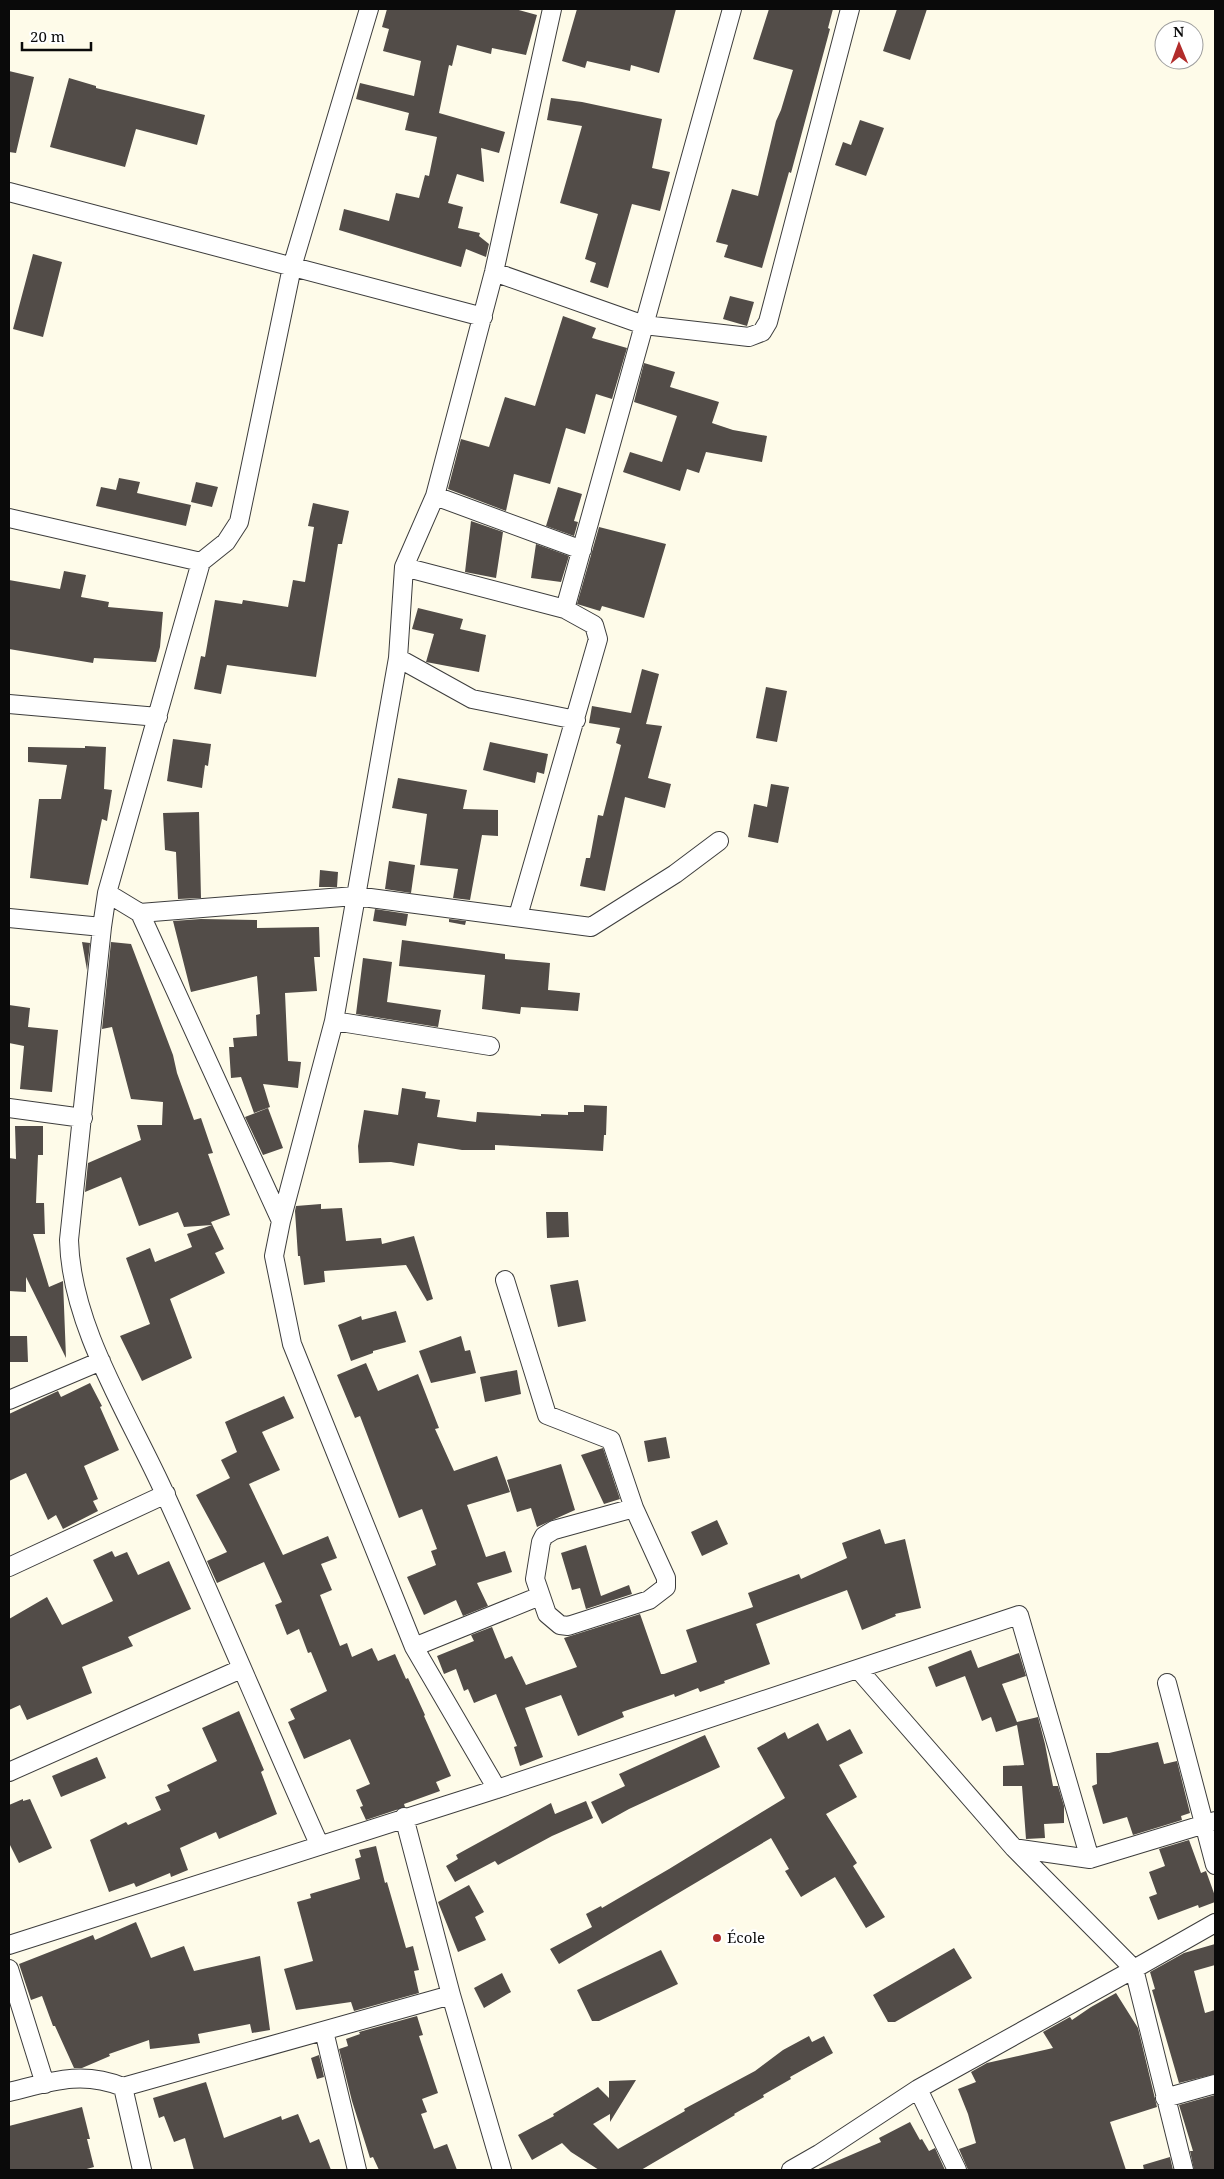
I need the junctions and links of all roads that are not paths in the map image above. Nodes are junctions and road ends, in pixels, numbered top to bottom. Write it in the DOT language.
graph roads {
  1 [pos="369,9"];
  2 [pos="552,9"];
  3 [pos="732,9"];
  4 [pos="850,9"];
  5 [pos="9,192"];
  6 [pos="292,267"];
  7 [pos="494,272"];
  8 [pos="483,317"];
  9 [pos="644,325"];
  10 [pos="435,496"];
  11 [pos="9,518"];
  12 [pos="582,550"];
  13 [pos="201,562"];
  14 [pos="404,567"];
  15 [pos="566,609"];
  16 [pos="398,658"];
  17 [pos="9,704"];
  18 [pos="158,717"];
  19 [pos="576,720"];
  20 [pos="719,841"];
  21 [pos="107,894"];
  22 [pos="354,896"];
  23 [pos="140,913"];
  24 [pos="518,916"];
  25 [pos="9,918"];
  26 [pos="102,928"];
  27 [pos="334,1021"];
  28 [pos="490,1046"];
  29 [pos="9,1108"];
  30 [pos="83,1118"];
  31 [pos="281,1222"];
  32 [pos="505,1280"];
  33 [pos="101,1361"];
  34 [pos="9,1400"];
  35 [pos="166,1494"];
  36 [pos="634,1508"];
  37 [pos="9,1566"];
  38 [pos="540,1596"];
  39 [pos="414,1647"];
  40 [pos="241,1669"];
  41 [pos="858,1669"];
  42 [pos="1167,1683"];
  43 [pos="9,1772"];
  44 [pos="497,1789"];
  45 [pos="404,1818"];
  46 [pos="1210,1823"];
  47 [pos="319,1844"];
  48 [pos="1014,1848"];
  49 [pos="1090,1859"];
  50 [pos="1215,1865"];
  51 [pos="1215,1923"];
  52 [pos="9,1944"];
  53 [pos="9,1969"];
  54 [pos="1134,1969"];
  55 [pos="451,1995"];
  56 [pos="324,2032"];
  57 [pos="45,2084"];
  58 [pos="1215,2084"];
  59 [pos="123,2087"];
  60 [pos="918,2089"];
  61 [pos="9,2092"];
  62 [pos="1165,2098"];
  63 [pos="821,2162"];
  64 [pos="142,2170"];
  65 [pos="357,2170"];
  66 [pos="502,2170"];
  67 [pos="791,2170"];
  68 [pos="957,2170"];
  69 [pos="1184,2170"];
  1 -- 6 [label="street"];
  2 -- 7 [label="street"];
  3 -- 9 [label="street"];
  4 -- 9 [label="street"];
  5 -- 6 [label="street"];
  6 -- 8 [label="street"];
  6 -- 13 [label="street"];
  7 -- 8 [label="street"];
  7 -- 9 [label="street"];
  8 -- 10 [label="street"];
  9 -- 12 [label="street"];
  10 -- 12 [label="street"];
  10 -- 14 [label="street"];
  11 -- 13 [label="street"];
  12 -- 15 [label="street"];
  13 -- 18 [label="street"];
  14 -- 15 [label="street"];
  14 -- 16 [label="street"];
  15 -- 19 [label="street"];
  16 -- 19 [label="street"];
  16 -- 22 [label="street"];
  17 -- 18 [label="street"];
  18 -- 21 [label="street"];
  19 -- 24 [label="street"];
  20 -- 24 [label="street"];
  21 -- 23 [label="street"];
  21 -- 26 [label="street"];
  22 -- 23 [label="street"];
  22 -- 24 [label="street"];
  22 -- 27 [label="street"];
  23 -- 31 [label="street"];
  25 -- 26 [label="street"];
  26 -- 30 [label="street"];
  27 -- 28 [label="street"];
  27 -- 31 [label="street"];
  29 -- 30 [label="street"];
  30 -- 33 [label="street"];
  31 -- 39 [label="street"];
  32 -- 36 [label="street"];
  33 -- 34 [label="street"];
  33 -- 35 [label="street"];
  35 -- 37 [label="street"];
  35 -- 40 [label="street"];
  36 -- 38 [label="street"];
  36 -- 38 [label="street"];
  38 -- 39 [label="street"];
  39 -- 44 [label="street"];
  40 -- 43 [label="street"];
  40 -- 47 [label="street"];
  41 -- 44 [label="street"];
  41 -- 48 [label="street"];
  41 -- 49 [label="street"];
  42 -- 46 [label="street"];
  44 -- 45 [label="street"];
  45 -- 47 [label="street"];
  45 -- 55 [label="street"];
  46 -- 49 [label="street"];
  46 -- 50 [label="street"];
  47 -- 52 [label="street"];
  48 -- 49 [label="street"];
  48 -- 54 [label="street"];
  51 -- 54 [label="street"];
  53 -- 57 [label="street"];
  54 -- 60 [label="street"];
  54 -- 62 [label="street"];
  55 -- 56 [label="street"];
  55 -- 66 [label="street"];
  56 -- 59 [label="street"];
  56 -- 65 [label="street"];
  57 -- 59 [label="street"];
  57 -- 61 [label="street"];
  58 -- 62 [label="street"];
  59 -- 64 [label="street"];
  60 -- 63 [label="street"];
  60 -- 68 [label="street"];
  62 -- 69 [label="street"];
  63 -- 67 [label="street"];
}
